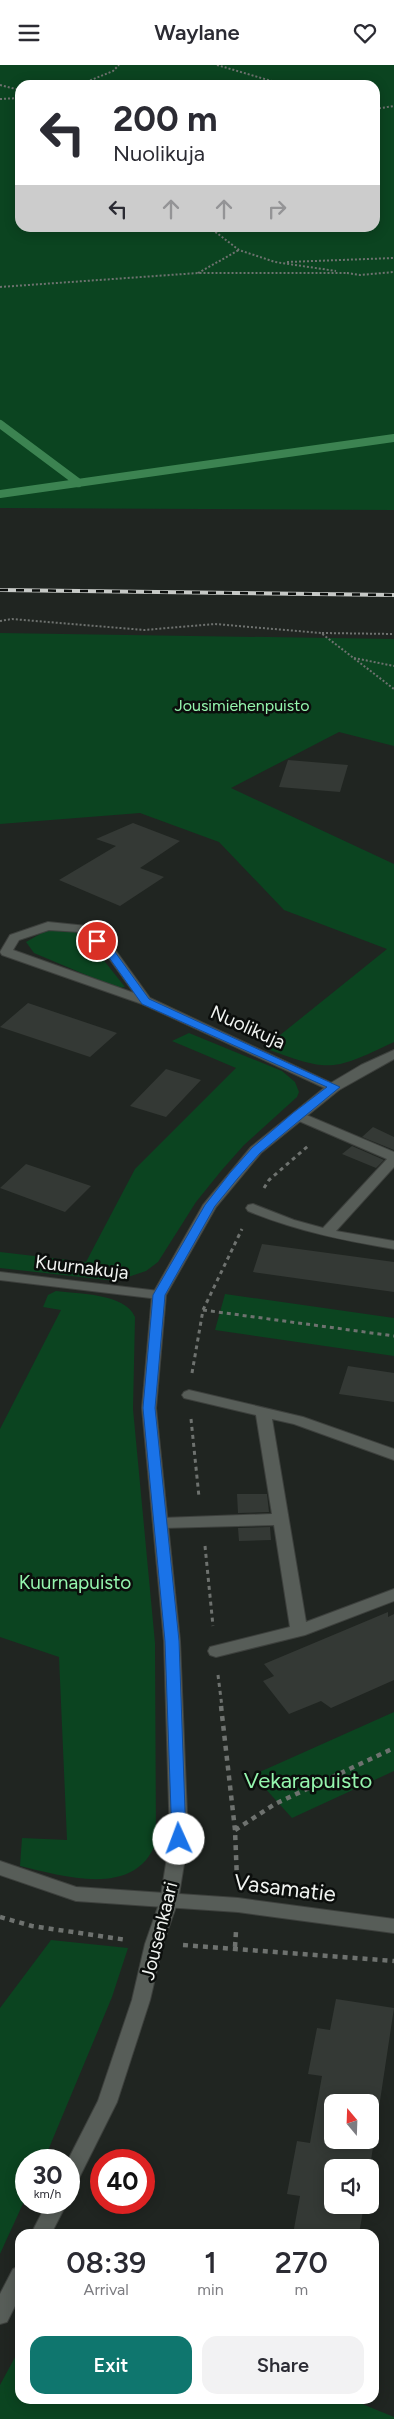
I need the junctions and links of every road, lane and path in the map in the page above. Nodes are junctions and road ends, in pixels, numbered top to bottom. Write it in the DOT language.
graph roads {
  1 [pos="119,65"];
  2 [pos="217,65"];
  3 [pos="91,80"];
  4 [pos="268,80"];
  5 [pos="0,85"];
  6 [pos="15,89"];
  7 [pos="15,98"];
  8 [pos="0,99"];
  9 [pos="394,106"];
  10 [pos="380,108"];
  11 [pos="216,232"];
  12 [pos="239,250"];
  13 [pos="394,258"];
  14 [pos="275,262"];
  15 [pos="394,272"];
  16 [pos="198,273"];
  17 [pos="348,273"];
  18 [pos="0,287"];
  19 [pos="0,621"];
  20 [pos="321,633"];
  21 [pos="394,634"];
  22 [pos="354,658"];
  23 [pos="394,666"];
  24 [pos="394,689"];
  25 [pos="146,1001"];
  26 [pos="394,1054"];
  27 [pos="334,1087"];
  28 [pos="297,1115"];
  29 [pos="394,1158"];
  30 [pos="252,1208"];
  31 [pos="326,1233"];
  32 [pos="394,1245"];
  33 [pos="0,1276"];
  34 [pos="159,1295"];
  35 [pos="204,1310"];
  36 [pos="394,1336"];
  37 [pos="189,1395"];
  38 [pos="263,1411"];
  39 [pos="394,1455"];
  40 [pos="279,1519"];
  41 [pos="202,1521"];
  42 [pos="162,1523"];
  43 [pos="394,1595"];
  44 [pos="299,1631"];
  45 [pos="216,1651"];
  46 [pos="394,1748"];
  47 [pos="235,1830"];
  48 [pos="0,1867"];
  49 [pos="169,1901"];
  50 [pos="238,1905"];
  51 [pos="0,1917"];
  52 [pos="394,1926"];
  53 [pos="154,1944"];
  54 [pos="235,1947"];
  55 [pos="394,1961"];
  56 [pos="80,2156"];
  57 [pos="51,2214"];
  58 [pos="44,2229"];
  59 [pos="15,2285"];
  60 [pos="0,2315"];
  1 -- 3 [label="path"];
  2 -- 4 [label="path"];
  5 -- 6 [label="path"];
  7 -- 8 [label="path"];
  9 -- 10 [label="path"];
  11 -- 12 [label="path"];
  12 -- 14 [label="path"];
  12 -- 16 [label="path"];
  13 -- 14 [label="path"];
  14 -- 17 [label="path"];
  15 -- 17 [label="path"];
  16 -- 17 [label="path"];
  16 -- 18 [label="path"];
  19 -- 20 [label="path"];
  20 -- 21 [label="path"];
  20 -- 22 [label="path"];
  22 -- 23 [label="path"];
  22 -- 24 [label="path"];
  25 -- 25 [label="street, Nuolikuja"];
  25 -- 27 [label="street, Nuolikuja"];
  26 -- 27 [label="street, Jousenkaari"];
  27 -- 28 [label="street, Jousenkaari"];
  28 -- 29 [label="street"];
  28 -- 34 [label="street, Jousenkaari"];
  29 -- 31 [label="street"];
  30 -- 31 [label="street"];
  30 -- 35 [label="path"];
  31 -- 32 [label="street"];
  33 -- 34 [label="street, Kuurnakuja"];
  34 -- 42 [label="street, Jousenkaari"];
  35 -- 36 [label="path"];
  35 -- 37 [label="path"];
  37 -- 38 [label="street"];
  37 -- 41 [label="path"];
  38 -- 39 [label="street"];
  38 -- 40 [label="street"];
  40 -- 41 [label="street"];
  40 -- 44 [label="street"];
  41 -- 42 [label="street"];
  41 -- 45 [label="path"];
  42 -- 49 [label="street, Jousenkaari"];
  43 -- 44 [label="street"];
  44 -- 45 [label="street"];
  45 -- 47 [label="path"];
  46 -- 47 [label="path"];
  47 -- 50 [label="path"];
  48 -- 49 [label="street, Vasamatie"];
  49 -- 50 [label="street, Vasamatie"];
  49 -- 53 [label="street, Jousenkaari"];
  50 -- 52 [label="street, Vasamatie"];
  50 -- 54 [label="path"];
  51 -- 53 [label="path"];
  53 -- 54 [label="path"];
  53 -- 56 [label="street, Jousenkaari"];
  54 -- 55 [label="path"];
  57 -- 58 [label="street"];
  59 -- 60 [label="street"];
}
